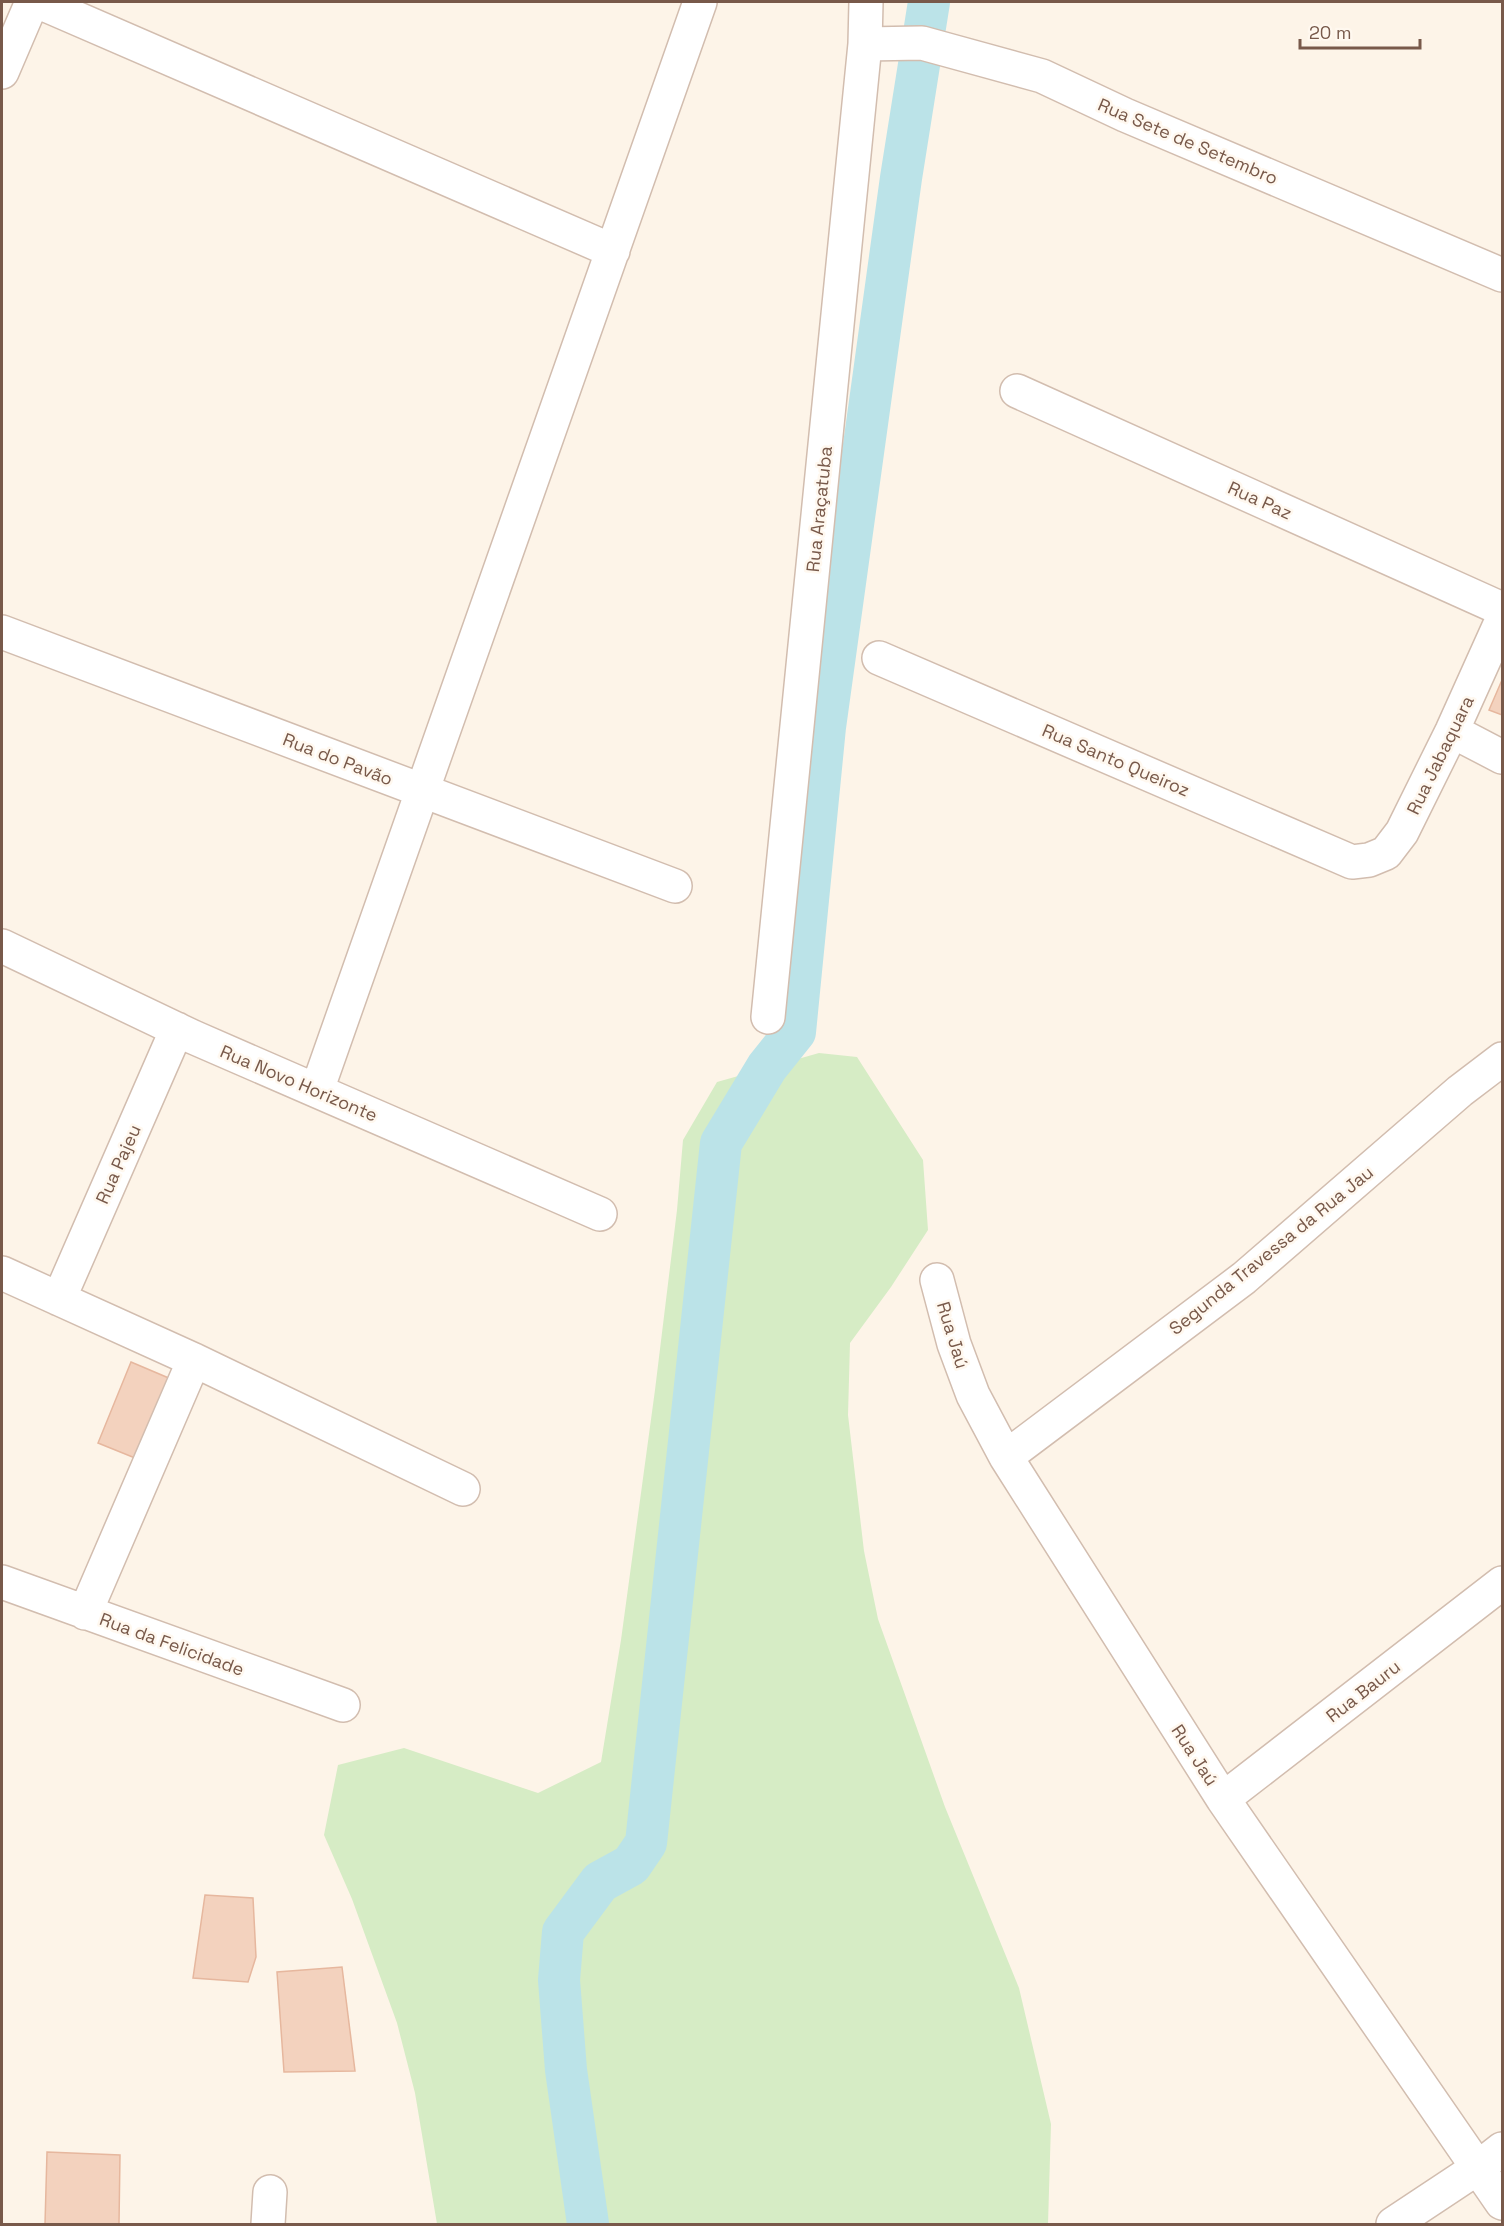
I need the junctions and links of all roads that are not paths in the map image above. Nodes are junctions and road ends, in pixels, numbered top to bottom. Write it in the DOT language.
graph roads {
  1 [pos="32,2"];
  2 [pos="39,2"];
  3 [pos="700,2"];
  4 [pos="866,2"];
  5 [pos="865,44"];
  6 [pos="2,72"];
  7 [pos="613,251"];
  8 [pos="1503,275"];
  9 [pos="1017,391"];
  10 [pos="1503,609"];
  11 [pos="1503,620"];
  12 [pos="2,632"];
  13 [pos="879,658"];
  14 [pos="1452,731"];
  15 [pos="1503,757"];
  16 [pos="422,791"];
  17 [pos="1352,862"];
  18 [pos="675,886"];
  19 [pos="2,946"];
  20 [pos="768,1017"];
  21 [pos="177,1029"];
  22 [pos="1503,1059"];
  23 [pos="317,1090"];
  24 [pos="600,1214"];
  25 [pos="2,1273"];
  26 [pos="937,1280"];
  27 [pos="59,1299"];
  28 [pos="194,1360"];
  29 [pos="1006,1457"];
  30 [pos="463,1489"];
  31 [pos="2,1582"];
  32 [pos="1503,1583"];
  33 [pos="85,1612"];
  34 [pos="343,1705"];
  35 [pos="1223,1798"];
  36 [pos="1491,2158"];
  37 [pos="270,2192"];
  38 [pos="1503,2203"];
  39 [pos="268,2224"];
  40 [pos="1393,2224"];
  1 -- 6 [label="street"];
  2 -- 7 [label="street"];
  3 -- 7 [label="street"];
  4 -- 5 [label="street, Rua Araçatuba"];
  5 -- 8 [label="street, Rua Sete de Setembro"];
  5 -- 20 [label="street, Rua Araçatuba"];
  7 -- 16 [label="street"];
  9 -- 10 [label="street, Rua Paz"];
  11 -- 14 [label="street, Rua Jabaquara"];
  12 -- 16 [label="street, Rua do Pavão"];
  13 -- 17 [label="street, Rua Santo Queiroz"];
  14 -- 15 [label="street"];
  14 -- 17 [label="street, Rua Jabaquara"];
  16 -- 18 [label="street, Rua do Pavão"];
  16 -- 23 [label="street"];
  19 -- 21 [label="street, Rua Novo Horizonte"];
  21 -- 23 [label="street, Rua Novo Horizonte"];
  21 -- 27 [label="street, Rua Pajeu"];
  22 -- 29 [label="street, Segunda Travessa da Rua Jau"];
  23 -- 24 [label="street, Rua Novo Horizonte"];
  25 -- 27 [label="street"];
  26 -- 29 [label="street, Rua Jaú"];
  27 -- 28 [label="street"];
  28 -- 30 [label="street"];
  28 -- 33 [label="street"];
  29 -- 35 [label="street, Rua Jaú"];
  31 -- 33 [label="street, Rua da Felicidade"];
  32 -- 35 [label="street, Rua Bauru"];
  33 -- 34 [label="street, Rua da Felicidade"];
  35 -- 36 [label="street, Rua Jaú"];
  36 -- 38 [label="street, Rua Jaú"];
  36 -- 40 [label="street"];
  37 -- 39 [label="street"];
}
